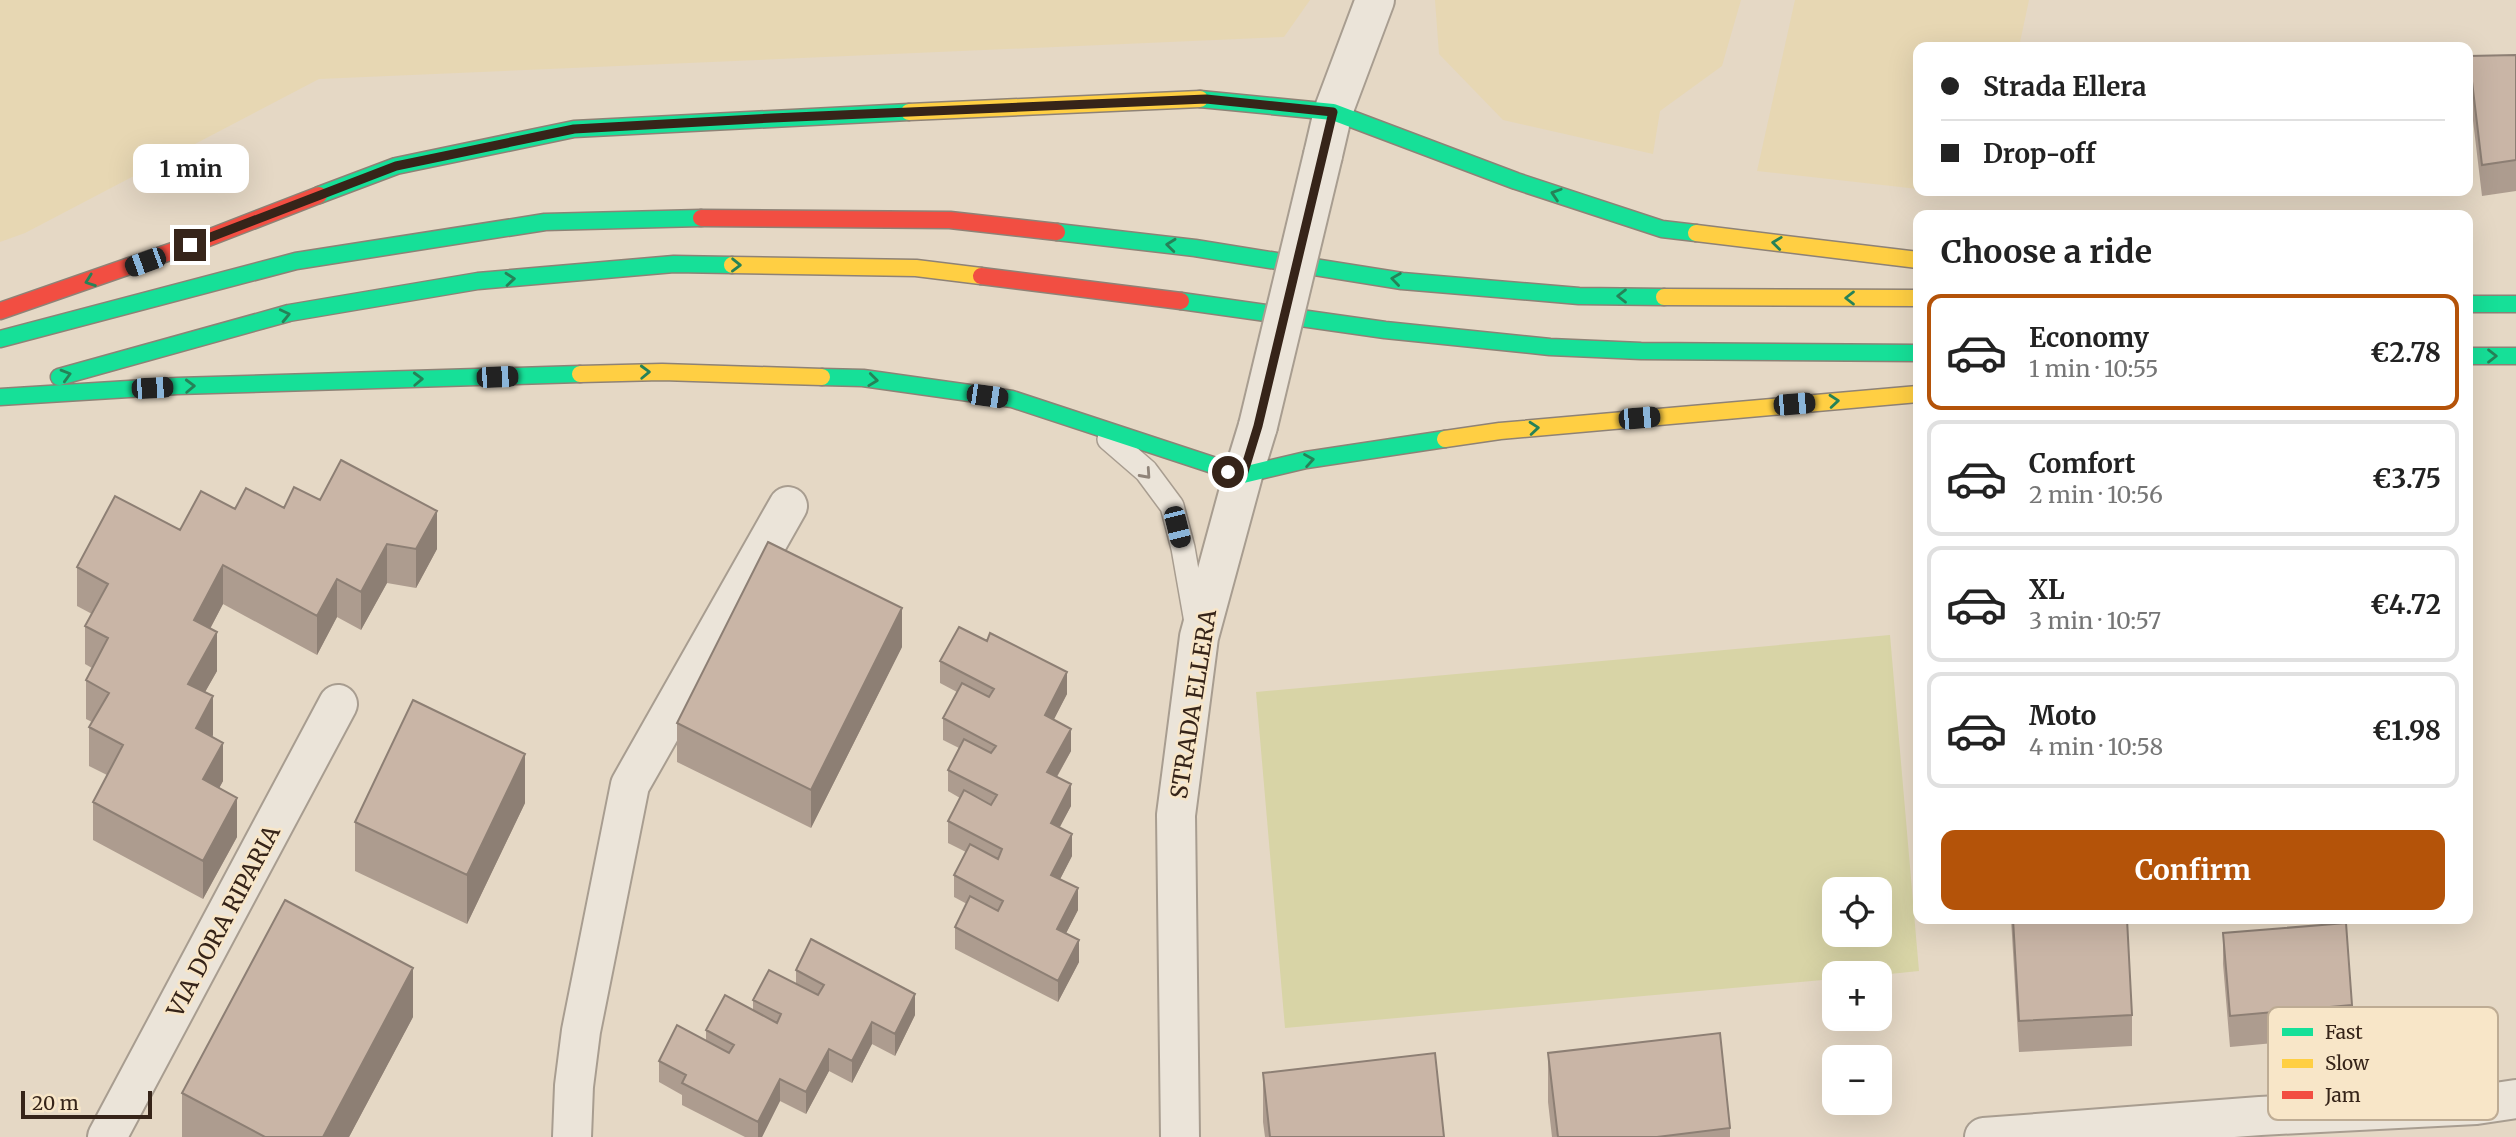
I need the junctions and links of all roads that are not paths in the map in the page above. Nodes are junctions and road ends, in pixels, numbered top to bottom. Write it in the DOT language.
graph roads {
  1 [pos="1375,0"];
  2 [pos="1333,112"];
  3 [pos="1913,259"];
  4 [pos="1913,298"];
  5 [pos="2473,303"];
  6 [pos="2516,304"];
  7 [pos="0,311"];
  8 [pos="0,340"];
  9 [pos="1913,353"];
  10 [pos="2473,356"];
  11 [pos="2516,356"];
  12 [pos="1913,394"];
  13 [pos="0,395"];
  14 [pos="1096,428"];
  15 [pos="1243,475"];
  16 [pos="788,506"];
  17 [pos="1199,637"];
  18 [pos="338,704"];
  19 [pos="2516,1098"];
  20 [pos="2498,1101"];
  21 [pos="2268,1116"];
  22 [pos="571,1133"];
  23 [pos="107,1137"];
  24 [pos="1180,1137"];
  25 [pos="1984,1137"];
  1 -- 2 [label="street, STRADA ELLERA"];
  3 -- 2 [label="highway, one-way"];
  2 -- 7 [label="highway, one-way"];
  2 -- 15 [label="street, STRADA ELLERA, bridge"];
  4 -- 8 [label="highway, one-way"];
  5 -- 6 [label="highway"];
  13 -- 9 [label="highway, one-way"];
  10 -- 11 [label="highway, one-way"];
  15 -- 12 [label="highway, one-way"];
  13 -- 14 [label="highway, one-way"];
  14 -- 15 [label="highway"];
  14 -- 17 [label="lane, one-way"];
  15 -- 17 [label="street, STRADA ELLERA"];
  16 -- 22 [label="street"];
  17 -- 24 [label="street, STRADA ELLERA"];
  18 -- 23 [label="street, VIA DORA RIPARIA"];
  19 -- 20 [label="street"];
  21 -- 25 [label="street"];
}
